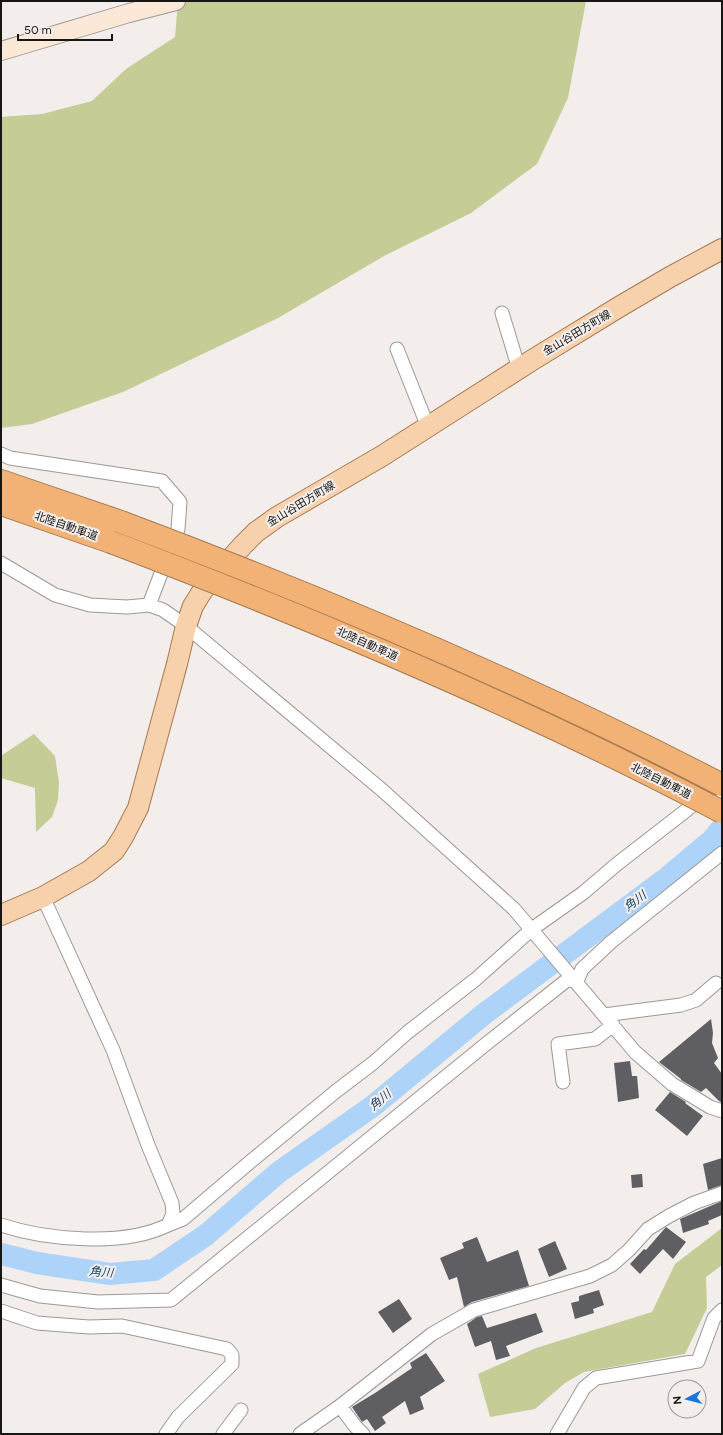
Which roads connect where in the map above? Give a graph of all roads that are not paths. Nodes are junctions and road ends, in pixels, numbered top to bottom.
1 (176, 1) edge
2 (1, 51) edge
3 (722, 249) edge
4 (502, 313) dead end
5 (398, 349) dead end
6 (519, 369) junction
7 (428, 427) junction
8 (1, 454) edge
9 (1, 481) edge
10 (1, 504) edge
11 (1, 509) edge
12 (77, 530) junction
13 (1, 563) edge
14 (149, 605) junction
15 (186, 626) junction
16 (722, 778) edge
17 (722, 785) edge
18 (722, 812) edge
19 (722, 853) edge
20 (43, 897) junction
21 (1, 915) edge
22 (534, 930) junction
23 (576, 980) junction
24 (716, 984) dead end
25 (608, 1020) junction
26 (563, 1082) dead end
27 (722, 1111) edge
28 (722, 1193) edge
29 (1, 1225) edge
30 (168, 1225) junction
31 (1, 1285) edge
32 (722, 1310) edge
33 (1, 1311) edge
34 (340, 1406) junction
35 (241, 1410) dead end
36 (166, 1434) edge
37 (223, 1434) edge
38 (300, 1434) edge
39 (362, 1434) edge
40 (557, 1434) edge

1 - 2 street
3 - 6 main road, 金山谷田方町線
4 - 6 street
5 - 7 street
6 - 7 main road, 金山谷田方町線
7 - 15 main road, 金山谷田方町線
8 - 14 street
9 - 17 highway, 北陸自動車道, bridge
10 - 12 highway, 北陸自動車道
11 - 12 highway
12 - 18 highway, 北陸自動車道, bridge
13 - 14 street
14 - 15 street
15 - 20 main road, 金山谷田方町線
15 - 22 street
16 - 22 street
19 - 23 street
20 - 21 main road, 金山谷田方町線
20 - 30 street
22 - 23 street
22 - 30 street
23 - 25 street
23 - 31 street
24 - 25 street
25 - 26 street
25 - 27 street
28 - 34 street
29 - 30 street
32 - 40 street
33 - 36 street
34 - 38 street
34 - 39 street
35 - 37 street

